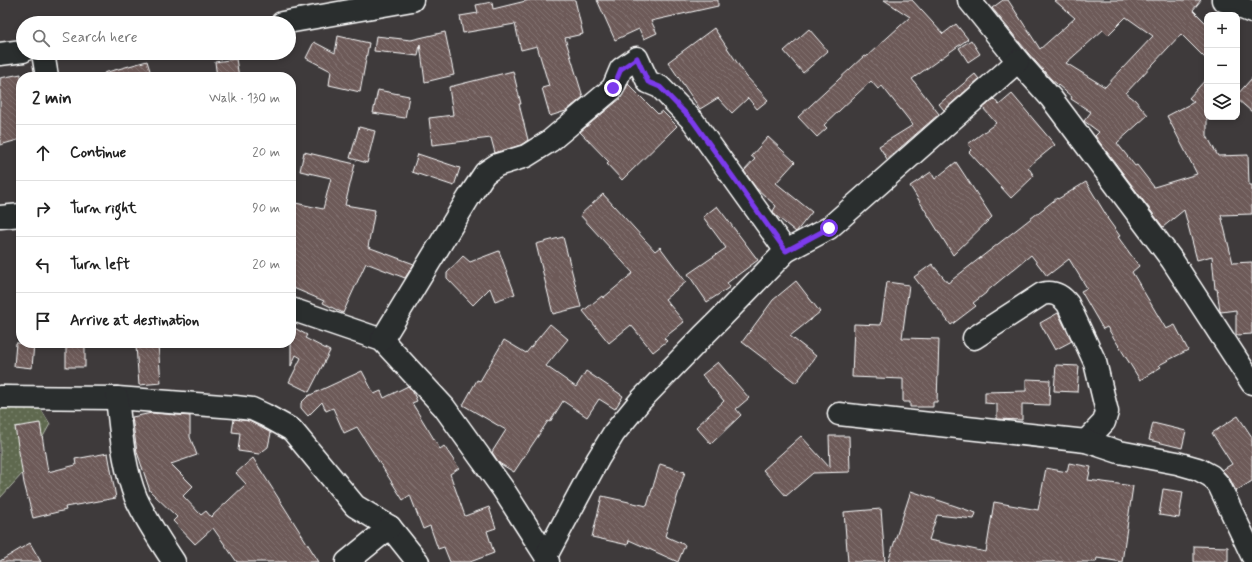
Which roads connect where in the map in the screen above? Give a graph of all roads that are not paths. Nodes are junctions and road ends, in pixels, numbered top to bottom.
1 (412, 0) edge
2 (969, 0) edge
3 (1223, 0) edge
4 (1252, 12) edge
5 (296, 21) edge
6 (16, 53) edge
7 (0, 54) edge
8 (44, 60) edge
9 (1018, 61) junction
10 (46, 72) edge
11 (16, 215) edge
12 (0, 217) edge
13 (786, 251) junction
14 (296, 312) edge
15 (974, 338) dead end
16 (382, 340) junction
17 (1252, 383) edge
18 (0, 398) edge
19 (117, 398) junction
20 (839, 414) dead end
21 (1086, 441) junction
22 (390, 527) junction
23 (1252, 555) edge
24 (547, 559) edge
25 (174, 562) edge
26 (347, 562) edge
27 (418, 562) edge

1 - 5 street
2 - 9 street
3 - 4 street
6 - 7 street
8 - 10 street
9 - 13 street
9 - 17 street
11 - 12 street
13 - 16 street
13 - 24 street
14 - 16 street
15 - 21 street
16 - 24 street
18 - 19 street
19 - 22 street
19 - 25 street
20 - 21 street
21 - 23 street
22 - 26 street
22 - 27 street

